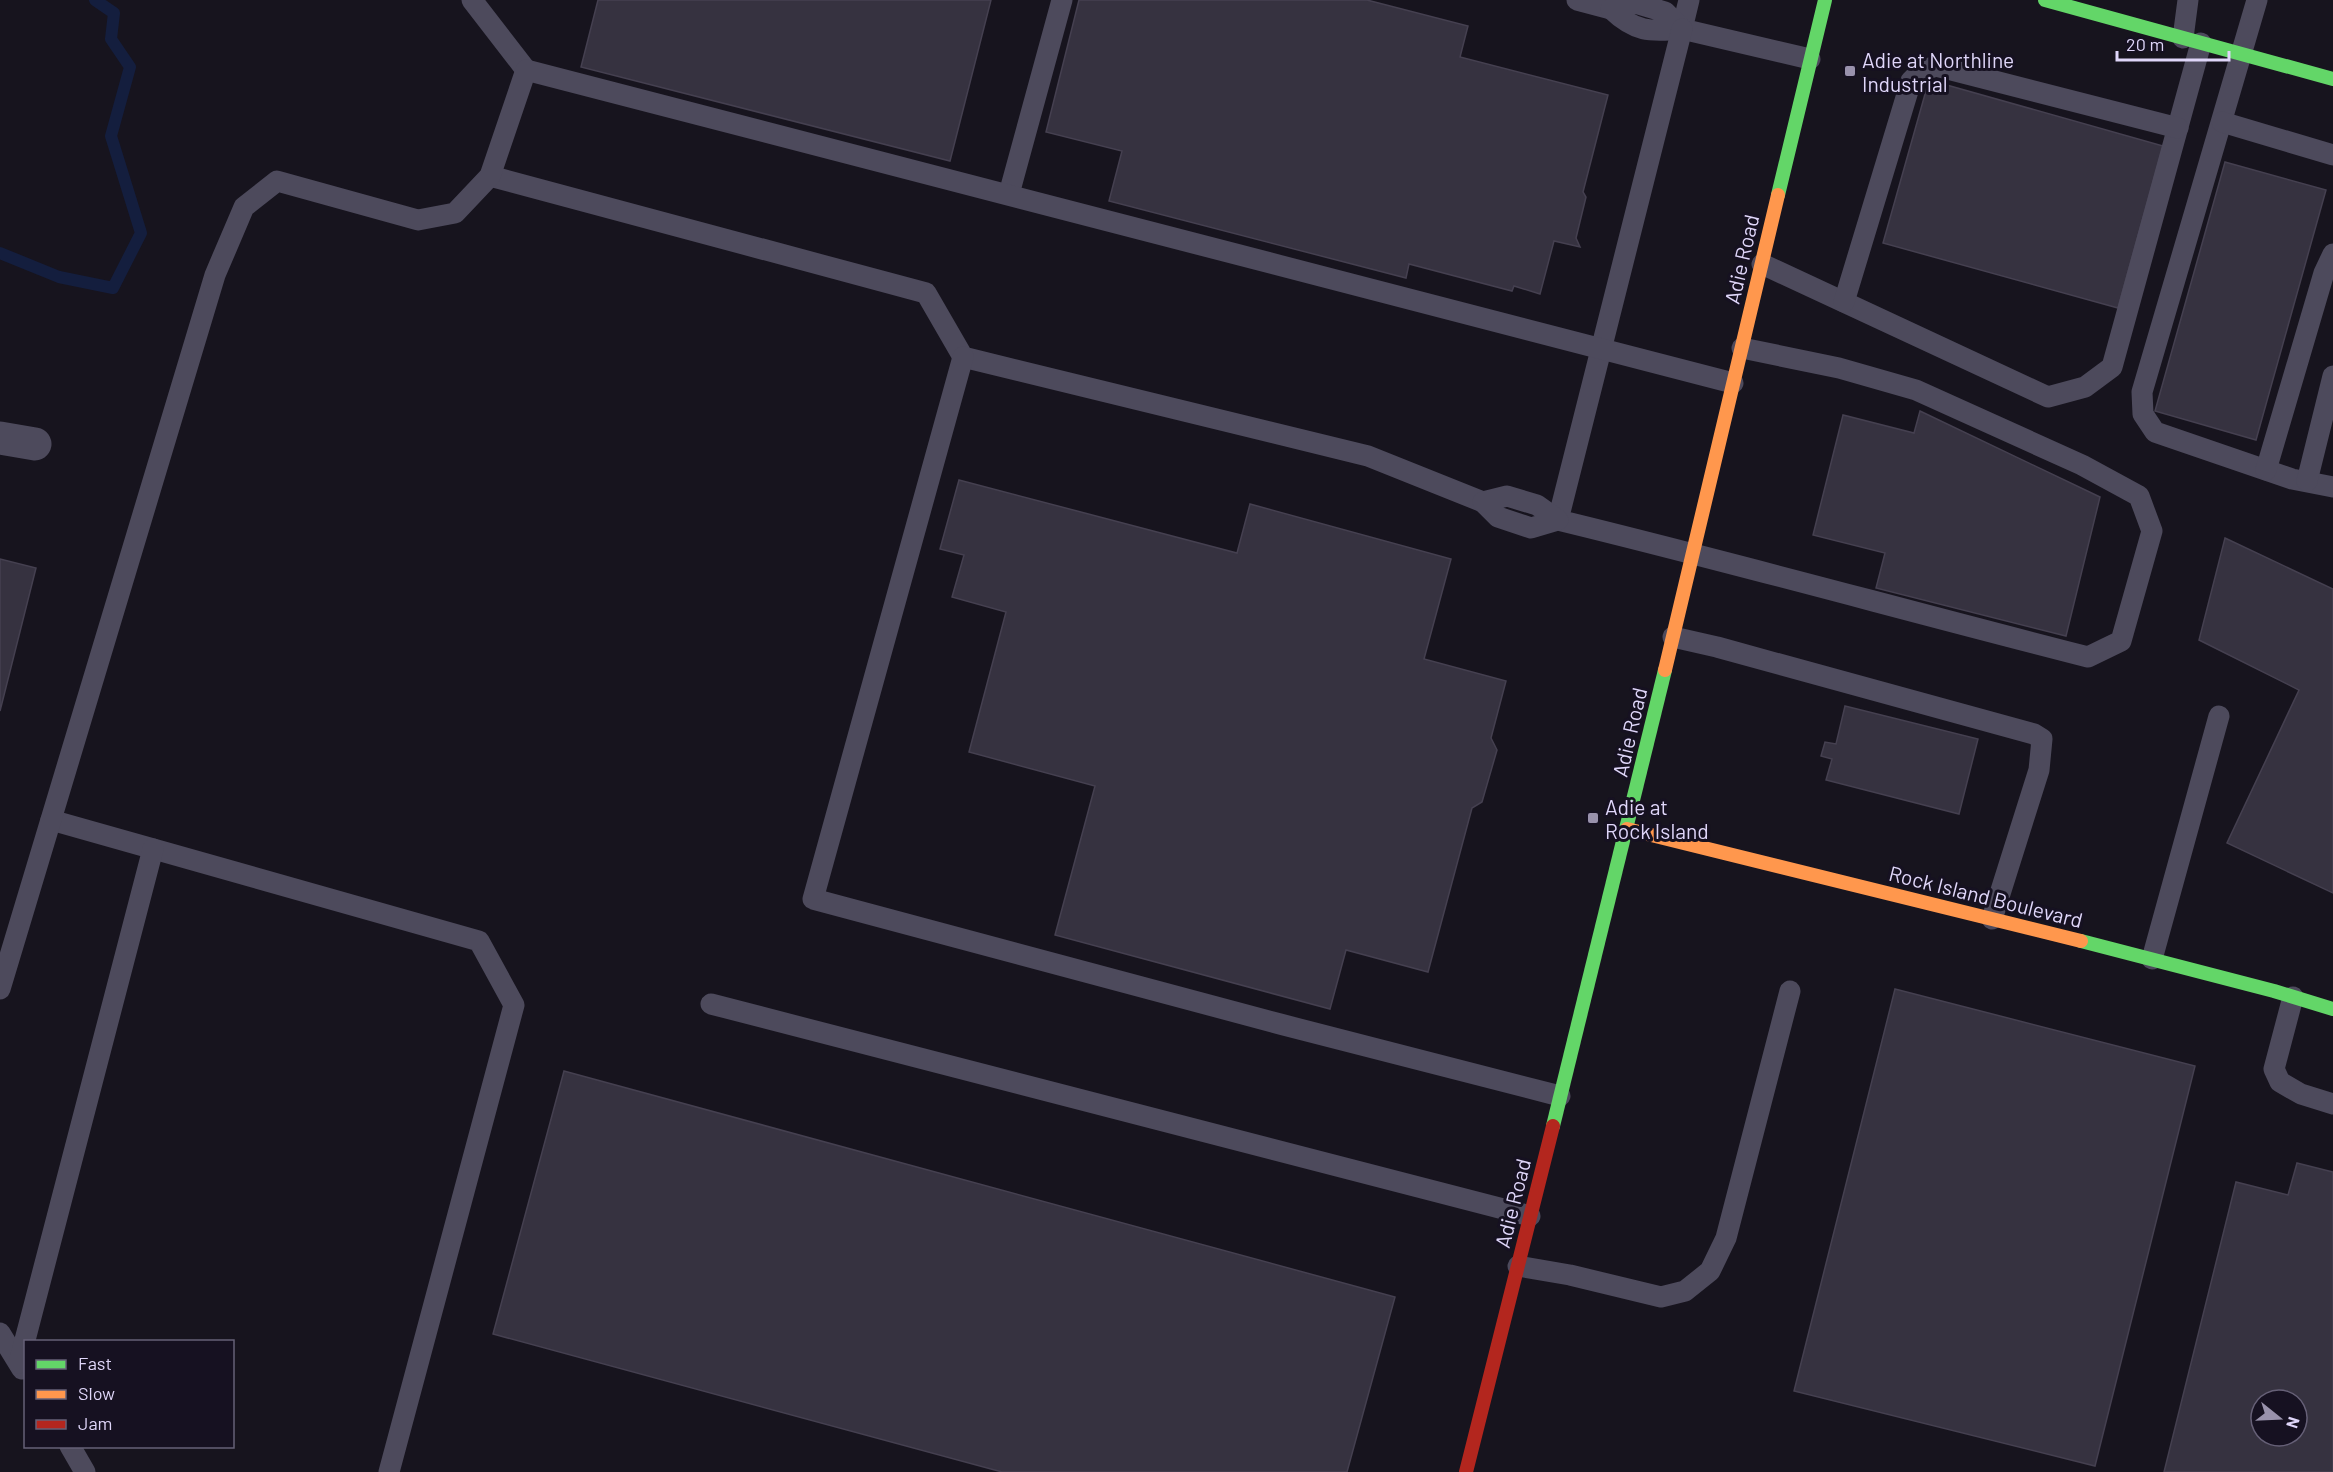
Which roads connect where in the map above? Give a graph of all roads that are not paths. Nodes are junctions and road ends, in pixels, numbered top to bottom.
1 (472, 0) edge
2 (1062, 0) edge
3 (1577, 0) edge
4 (1689, 0) edge
5 (1825, 0) edge
6 (2045, 0) edge
7 (2188, 0) edge
8 (2257, 0) edge
9 (1682, 29) junction
10 (2192, 41) junction
11 (2242, 54) junction
12 (1810, 59) junction
13 (526, 70) junction
14 (2333, 79) edge
15 (2222, 122) junction
16 (2178, 128) junction
17 (2333, 155) edge
18 (490, 176) junction
19 (1009, 195) junction
20 (2333, 254) edge
21 (1762, 264) junction
22 (1844, 302) junction
23 (1742, 348) junction
24 (1602, 349) junction
25 (963, 357) junction
26 (2333, 376) edge
27 (1733, 383) junction
28 (0, 438) edge
29 (35, 444) dead end
30 (2266, 470) junction
31 (2307, 481) junction
32 (2333, 487) edge
33 (1558, 520) junction
34 (1693, 552) junction
35 (1673, 637) junction
36 (2219, 716) dead end
37 (51, 820) junction
38 (1627, 830) junction
39 (153, 849) junction
40 (1992, 919) junction
41 (2152, 959) junction
42 (0, 989) edge
43 (1790, 991) dead end
44 (2293, 997) junction
45 (711, 1004) dead end
46 (2333, 1010) edge
47 (1560, 1096) junction
48 (2333, 1104) edge
49 (1530, 1216) junction
50 (1518, 1266) junction
51 (0, 1333) edge
52 (29, 1340) edge
53 (22, 1369) edge
54 (71, 1448) edge
55 (85, 1472) edge
56 (389, 1472) edge
57 (1466, 1472) edge

1 - 13 lane
2 - 19 lane
3 - 9 lane
4 - 9 lane
5 - 12 street, Adie Road
6 - 10 street
7 - 10 lane
8 - 11 lane
9 - 12 lane
9 - 24 lane
10 - 11 street
10 - 16 lane
11 - 14 street
11 - 15 lane
12 - 21 street, Adie Road
13 - 18 lane
13 - 19 lane
15 - 17 lane
15 - 30 lane
16 - 22 lane
16 - 22 lane
18 - 25 lane
18 - 37 lane
19 - 24 lane
20 - 30 lane
21 - 22 lane
21 - 23 street, Adie Road
23 - 27 street, Adie Road
23 - 34 lane
24 - 27 lane
24 - 33 lane
25 - 33 lane
25 - 47 lane
26 - 31 lane
27 - 34 street, Adie Road
28 - 29 street
30 - 31 lane
31 - 32 lane
33 - 34 lane
34 - 35 street, Adie Road
35 - 38 street, Adie Road
35 - 40 lane
36 - 41 lane
37 - 39 lane
37 - 42 lane
38 - 40 street, Rock Island Boulevard
38 - 47 street, Adie Road
39 - 52 lane
39 - 56 lane
40 - 41 street, Rock Island Boulevard
41 - 44 street, Rock Island Boulevard
43 - 50 lane
44 - 46 street, Rock Island Boulevard
44 - 48 lane
45 - 49 lane
47 - 49 street, Adie Road
49 - 50 street, Adie Road
50 - 57 street, Adie Road
51 - 53 lane
54 - 55 lane

